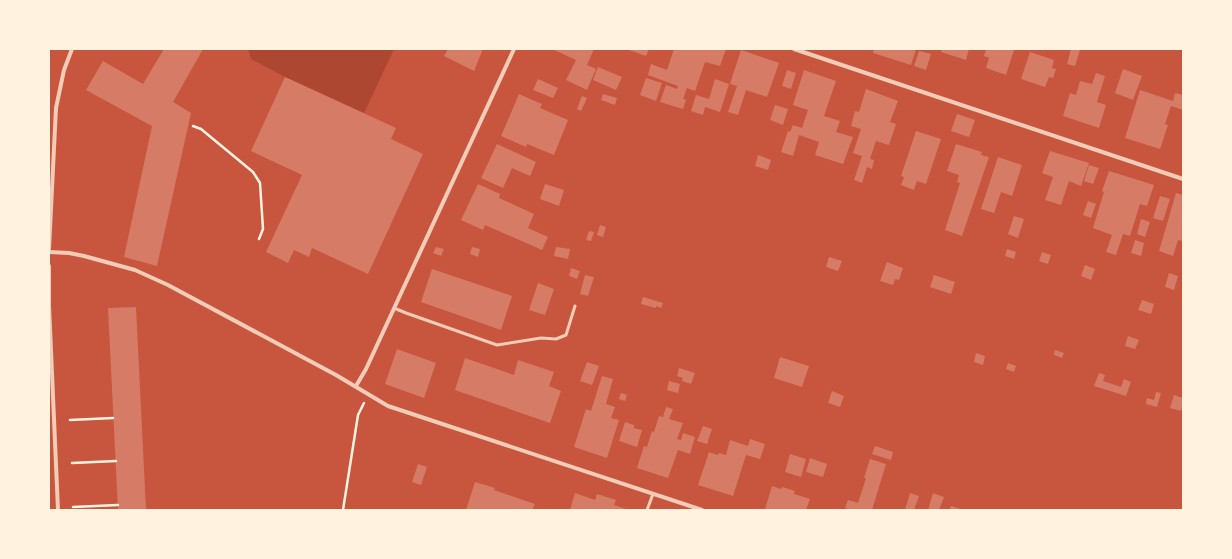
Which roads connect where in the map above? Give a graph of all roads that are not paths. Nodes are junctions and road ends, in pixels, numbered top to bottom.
1 (72, 49) edge
2 (514, 49) edge
3 (794, 49) edge
4 (51, 163) edge
5 (1183, 179) edge
6 (49, 234) edge
7 (49, 250) edge
8 (49, 266) edge
9 (575, 306) dead end
10 (394, 308) junction
11 (356, 386) junction
12 (653, 494) junction
13 (58, 510) edge
14 (647, 510) edge
15 (702, 510) edge

1 - 4 street
2 - 10 street
3 - 5 street
4 - 6 street
6 - 7 street
7 - 11 street
8 - 13 street
9 - 10 lane
10 - 11 street
11 - 12 street
12 - 14 lane
12 - 15 street

